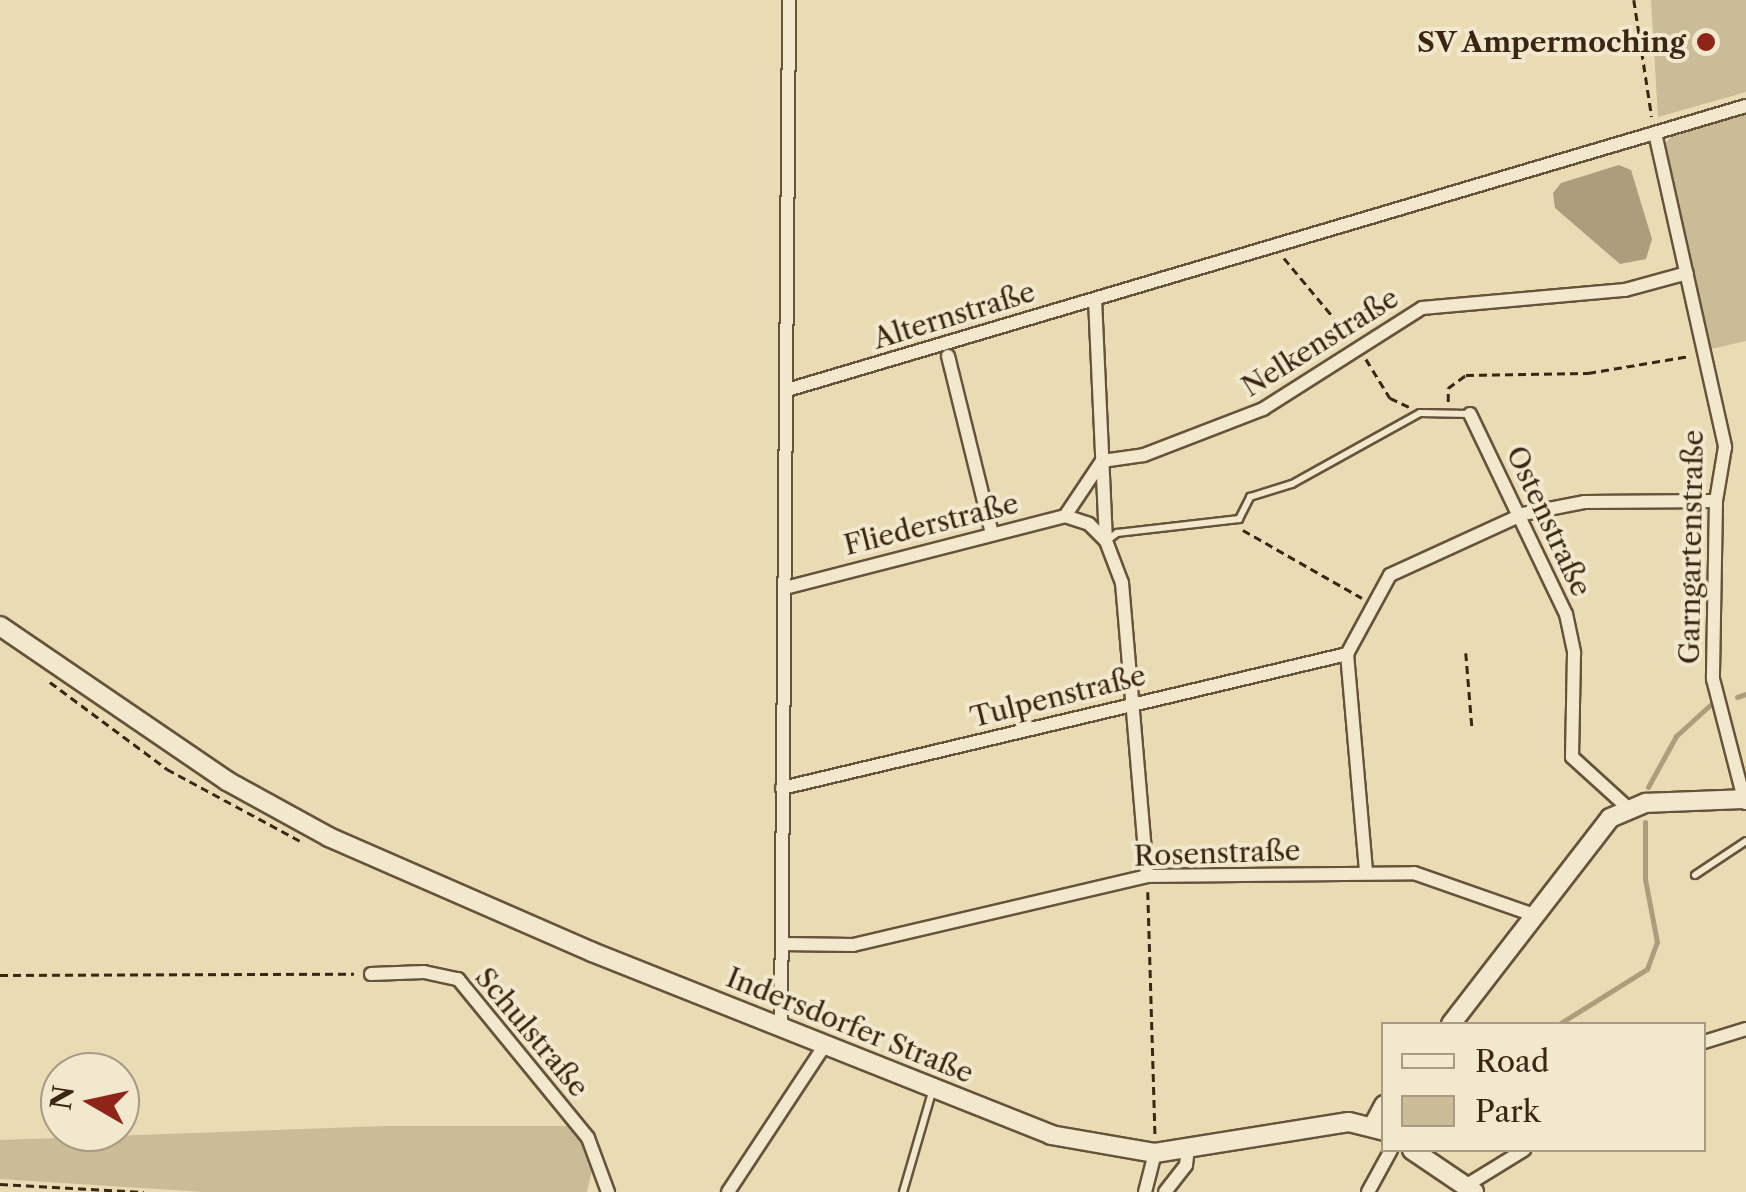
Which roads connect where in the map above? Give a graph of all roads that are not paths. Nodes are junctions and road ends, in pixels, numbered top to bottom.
1 (789, 0) edge
2 (1746, 106) edge
3 (1656, 133) junction
4 (1687, 273) junction
5 (1095, 299) junction
6 (948, 356) dead end
7 (787, 390) junction
8 (1470, 414) joint
9 (1102, 461) junction
10 (1716, 501) junction
11 (1523, 514) junction
12 (1065, 516) junction
13 (992, 534) junction
14 (1106, 541) junction
15 (785, 588) junction
16 (0, 626) edge
17 (1347, 654) junction
18 (1136, 703) junction
19 (782, 788) junction
20 (1745, 802) edge
21 (1628, 808) junction
22 (1746, 841) edge
23 (1366, 871) junction
24 (1695, 875) dead end
25 (1147, 876) junction
26 (1534, 914) junction
27 (782, 944) junction
28 (371, 974) road end
29 (1453, 1022) edge
30 (781, 1028) junction
31 (1746, 1030) edge
32 (1706, 1041) edge
33 (824, 1045) junction
34 (933, 1088) junction
35 (1378, 1128) edge
36 (1188, 1148) junction
37 (1154, 1152) junction
38 (1390, 1152) edge
39 (1415, 1152) edge
40 (1521, 1152) edge
41 (1470, 1188) edge
42 (608, 1192) edge
43 (728, 1192) edge
44 (902, 1192) edge
45 (1145, 1192) edge
46 (1165, 1192) edge
47 (1368, 1192) edge

1 - 7 street
2 - 3 street, Alternstraße
3 - 4 street, Garngartenstraße
3 - 5 street, Alternstraße
4 - 9 street, Nelkenstraße
4 - 10 street, Garngartenstraße
5 - 7 street, Alternstraße
5 - 9 street
6 - 13 street
7 - 15 street
8 - 11 street, Ostenstraße
8 - 14 lane
9 - 12 street
9 - 14 street
10 - 11 street
10 - 20 street, Garngartenstraße
11 - 17 street
11 - 21 street, Ostenstraße
12 - 13 street, Fliederstraße
12 - 14 street
13 - 15 street, Fliederstraße
14 - 18 street
15 - 19 street
16 - 30 street, Indersdorfer Straße
17 - 18 street, Tulpenstraße
17 - 23 street
18 - 19 street, Tulpenstraße
18 - 25 street
19 - 27 street
20 - 21 street
21 - 26 street
22 - 24 lane
23 - 25 street, Rosenstraße
23 - 26 street, Rosenstraße
25 - 27 street, Rosenstraße
26 - 29 street
27 - 30 street
28 - 42 street, Schulstraße
30 - 33 street, Indersdorfer Straße
31 - 32 street
33 - 34 street, Indersdorfer Straße
33 - 43 street
34 - 37 street, Indersdorfer Straße
34 - 44 lane
35 - 36 street, Indersdorfer Straße
36 - 37 street, Indersdorfer Straße
36 - 46 street
37 - 45 street
38 - 47 street
39 - 41 street
40 - 41 street

